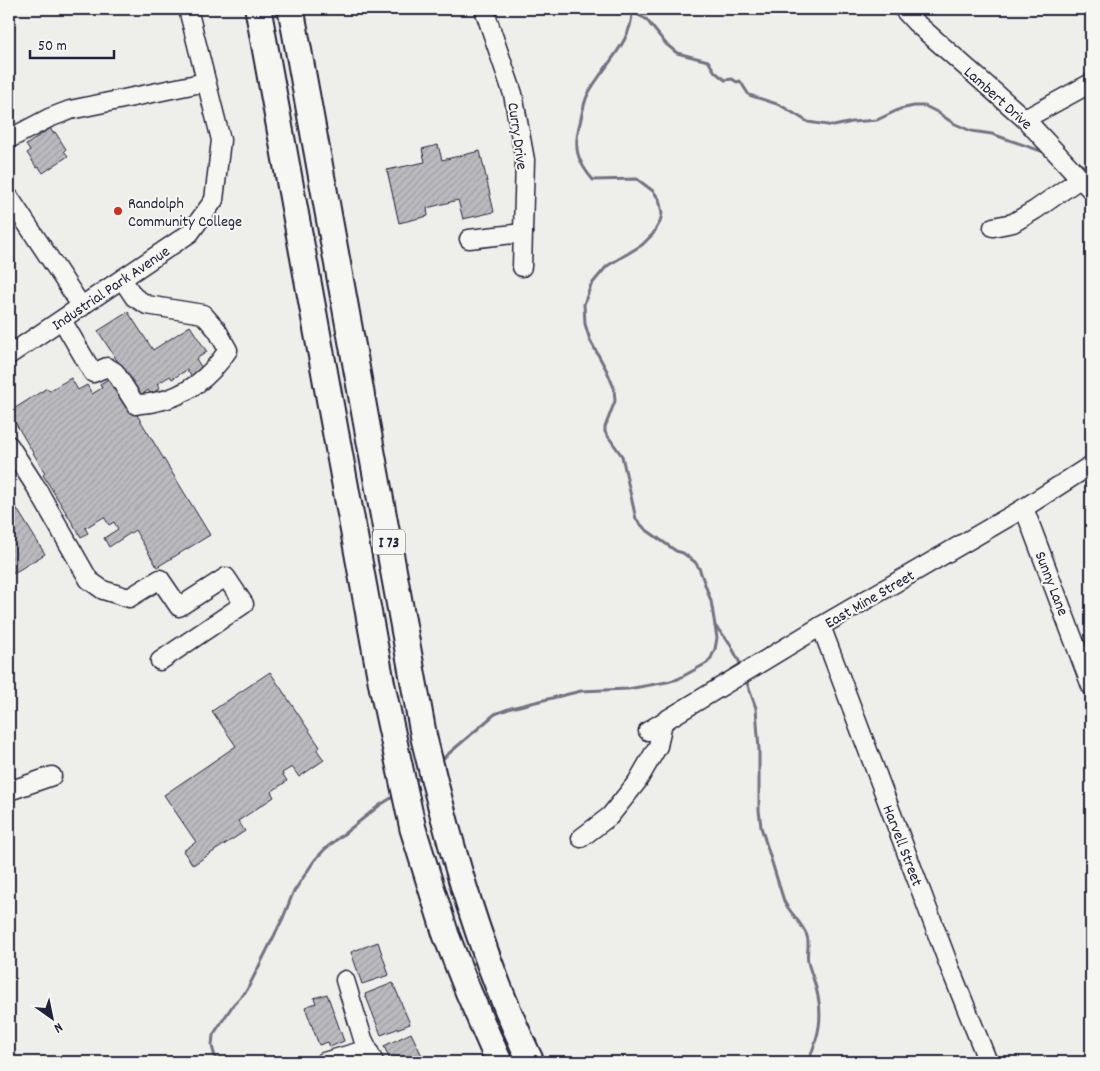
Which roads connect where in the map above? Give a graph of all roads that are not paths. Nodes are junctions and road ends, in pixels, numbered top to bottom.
1 (188, 9) edge
2 (248, 9) edge
3 (258, 9) edge
4 (291, 9) edge
5 (484, 9) edge
6 (903, 9) edge
7 (265, 49) junction
8 (206, 82) junction
9 (1091, 83) edge
10 (1025, 119) junction
11 (9, 139) edge
12 (1086, 184) edge
13 (9, 197) edge
14 (993, 226) dead end
15 (523, 233) junction
16 (469, 239) dead end
17 (522, 267) dead end
18 (122, 279) junction
19 (82, 306) junction
20 (62, 320) junction
21 (9, 355) edge
22 (9, 445) edge
23 (1091, 465) edge
24 (1024, 508) junction
25 (821, 626) junction
26 (160, 661) dead end
27 (1088, 666) edge
28 (1091, 686) edge
29 (663, 722) junction
30 (648, 732) dead end
31 (52, 776) dead end
32 (9, 791) edge
33 (581, 838) dead end
34 (345, 980) dead end
35 (371, 1056) edge
36 (324, 1062) edge
37 (499, 1062) edge
38 (531, 1062) edge
39 (988, 1062) edge

1 - 8 street, Industrial Park Avenue
2 - 7 highway
3 - 7 highway, I 73
4 - 38 highway, I 73
5 - 15 street, Curry Drive
6 - 10 street, Lambert Drive
7 - 37 highway, I 73
8 - 11 street
8 - 18 street, Industrial Park Avenue
9 - 10 street
10 - 12 street, Lambert Drive
12 - 14 street
13 - 19 street
15 - 16 street
15 - 17 street, Curry Drive
18 - 19 street, Industrial Park Avenue
18 - 20 street
19 - 20 street, Industrial Park Avenue
20 - 21 street, Industrial Park Avenue
22 - 26 street
23 - 24 street, East Mine Street
24 - 25 street, East Mine Street
24 - 27 street, Sunny Lane
25 - 29 street, East Mine Street
25 - 39 street, Harvell Street
27 - 28 street, Sunny Lane
29 - 30 street, East Mine Street
29 - 33 street
31 - 32 street
34 - 35 street
35 - 36 street

